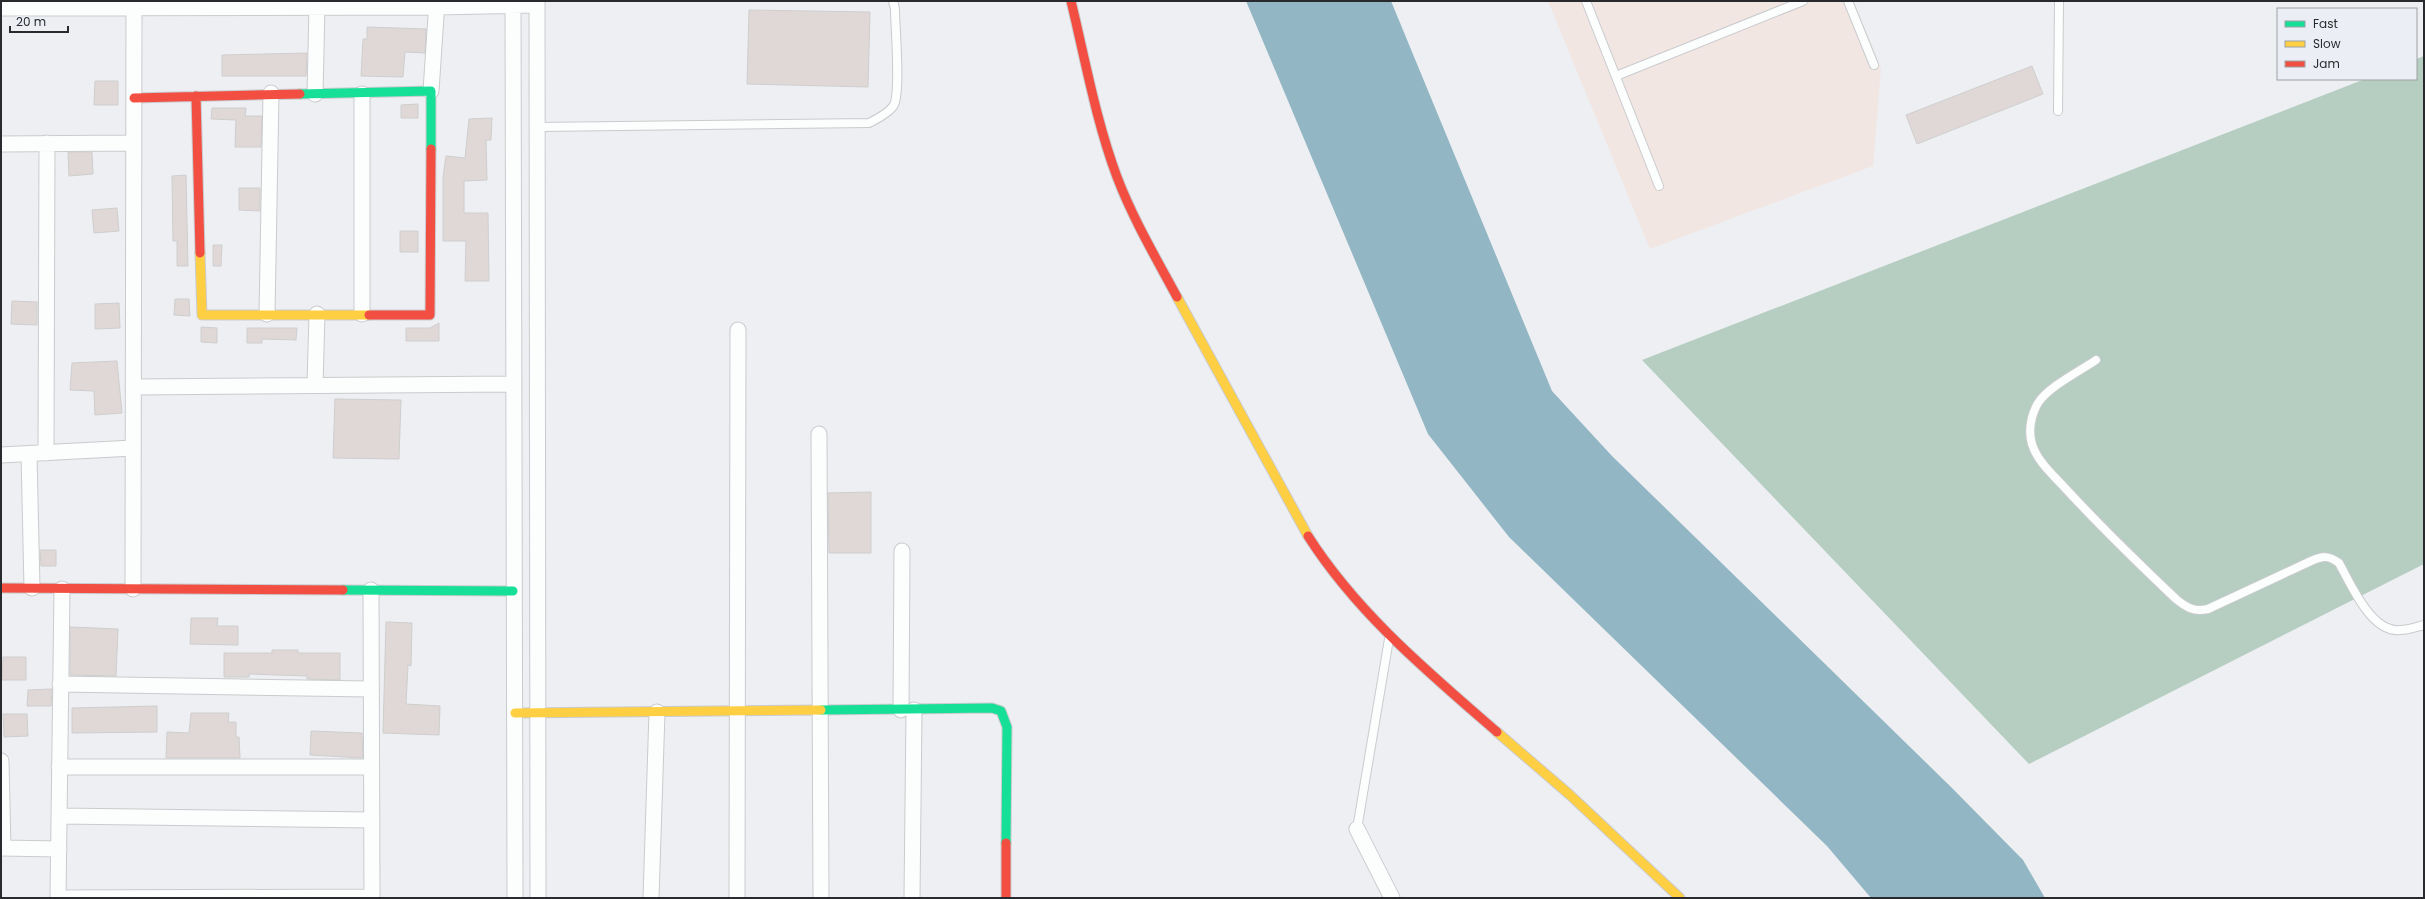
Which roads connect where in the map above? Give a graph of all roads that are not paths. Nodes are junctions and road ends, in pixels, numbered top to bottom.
1 (893, 1) edge
2 (1071, 1) edge
3 (1586, 1) edge
4 (1803, 1) edge
5 (1848, 1) edge
6 (2059, 1) edge
7 (513, 3) edge
8 (537, 3) edge
9 (437, 4) edge
10 (317, 6) junction
11 (134, 7) junction
12 (1, 8) edge
13 (1874, 65) dead end
14 (1616, 76) junction
15 (430, 91) junction
16 (271, 93) junction
17 (315, 94) junction
18 (362, 94) junction
19 (196, 96) junction
20 (134, 98) junction
21 (2058, 111) dead end
22 (537, 127) junction
23 (47, 143) junction
24 (133, 143) junction
25 (1, 144) edge
26 (1659, 186) dead end
27 (267, 314) junction
28 (317, 314) junction
29 (362, 314) junction
30 (738, 330) dead end
31 (2096, 360) dead end
32 (514, 384) junction
33 (314, 385) junction
34 (133, 387) junction
35 (819, 434) dead end
36 (133, 448) junction
37 (46, 453) junction
38 (29, 454) junction
39 (1, 455) edge
40 (902, 551) dead end
41 (1, 588) edge
42 (32, 588) junction
43 (62, 589) junction
44 (132, 589) junction
45 (371, 590) junction
46 (513, 591) junction
47 (2424, 625) edge
48 (1389, 634) junction
49 (60, 684) junction
50 (370, 689) junction
51 (907, 710) junction
52 (738, 711) junction
53 (820, 711) junction
54 (657, 712) junction
55 (515, 713) junction
56 (537, 713) junction
57 (1, 760) edge
58 (59, 767) junction
59 (371, 767) junction
60 (59, 816) junction
61 (372, 820) junction
62 (1357, 829) joint
63 (2, 848) edge
64 (58, 849) junction
65 (372, 897) edge
66 (58, 898) edge
67 (515, 898) edge
68 (538, 898) edge
69 (651, 898) edge
70 (737, 898) edge
71 (821, 898) edge
72 (912, 898) edge
73 (1006, 898) edge
74 (1392, 898) edge
75 (1680, 898) edge

1 - 22 lane
2 - 48 street
3 - 14 lane
4 - 14 lane
5 - 13 lane
6 - 21 lane
7 - 8 street
7 - 9 street
7 - 32 street
8 - 22 street
9 - 10 street
9 - 15 street
10 - 11 street
10 - 17 street
11 - 12 street
11 - 20 street
14 - 26 lane
15 - 18 street
15 - 29 street
16 - 17 street
16 - 19 street
16 - 27 street
17 - 18 street
18 - 29 street
19 - 20 street
19 - 27 street
20 - 24 street
22 - 56 street
23 - 24 street
23 - 25 street
23 - 37 street
24 - 34 street
27 - 28 street
28 - 29 street
28 - 33 street
30 - 52 street
31 - 47 lane
32 - 33 street
32 - 46 street
33 - 34 street
34 - 36 street
35 - 53 street
36 - 37 street
36 - 44 street
37 - 38 street
38 - 39 street
38 - 42 street
40 - 51 street
41 - 42 street
42 - 43 street
43 - 44 street
43 - 49 street
44 - 45 street
45 - 46 street
45 - 50 street
46 - 55 street
48 - 62 lane
48 - 75 street
49 - 50 street
49 - 58 street
50 - 59 street
51 - 53 street
51 - 72 street
51 - 73 street
52 - 53 street
52 - 54 street
52 - 70 street
53 - 71 street
54 - 56 street
54 - 69 street
55 - 56 street
55 - 67 street
56 - 68 street
57 - 63 street
58 - 59 street
58 - 60 street
59 - 61 street
60 - 61 street
60 - 64 street
61 - 65 street
62 - 74 street
63 - 64 street
64 - 66 street
65 - 66 street

